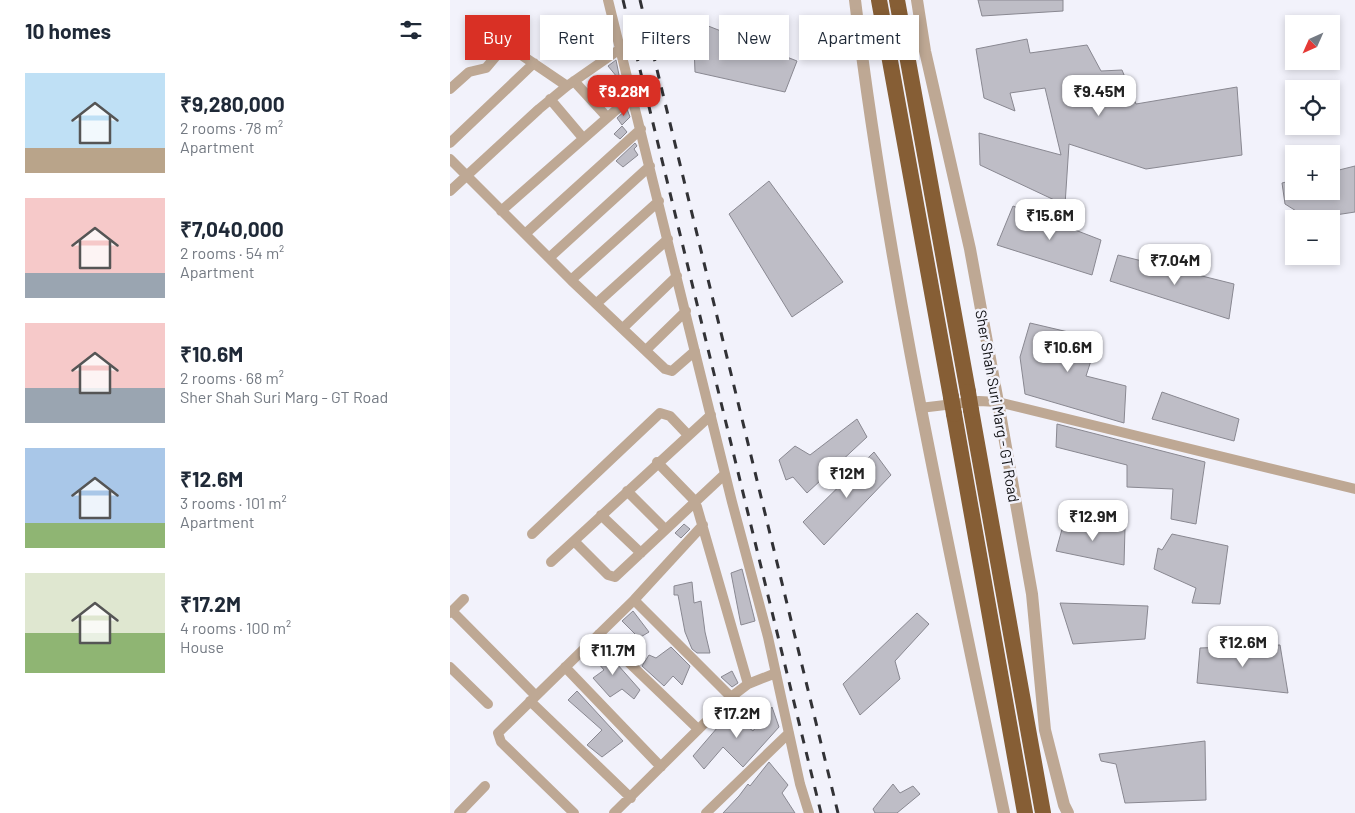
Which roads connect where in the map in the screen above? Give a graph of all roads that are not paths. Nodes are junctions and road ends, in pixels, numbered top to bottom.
1 (608, 0) edge
2 (856, 0) edge
3 (880, 0) edge
4 (897, 0) edge
5 (917, 0) edge
6 (620, 49) junction
7 (534, 63) junction
8 (571, 83) junction
9 (450, 89) edge
10 (632, 96) junction
11 (550, 100) junction
12 (607, 117) junction
13 (641, 130) junction
14 (584, 138) junction
15 (450, 143) edge
16 (450, 159) edge
17 (650, 166) junction
18 (466, 176) junction
19 (450, 191) edge
20 (659, 201) junction
21 (502, 211) junction
22 (525, 234) junction
23 (668, 238) junction
24 (549, 258) junction
25 (677, 276) junction
26 (571, 280) junction
27 (597, 303) junction
28 (686, 311) junction
29 (624, 327) junction
30 (646, 350) junction
31 (695, 350) junction
32 (998, 402) junction
33 (920, 408) junction
34 (711, 415) junction
35 (688, 435) junction
36 (657, 462) junction
37 (725, 474) junction
38 (1355, 489) edge
39 (627, 491) junction
40 (695, 502) junction
41 (601, 515) junction
42 (703, 526) junction
43 (665, 529) junction
44 (532, 534) dead end
45 (574, 541) junction
46 (641, 552) junction
47 (551, 562) dead end
48 (464, 599) dead end
49 (634, 600) junction
50 (451, 612) edge
51 (599, 634) junction
52 (450, 667) edge
53 (564, 667) junction
54 (776, 673) junction
55 (748, 684) junction
56 (731, 697) junction
57 (533, 698) junction
58 (488, 704) dead end
59 (698, 728) junction
60 (788, 733) junction
61 (661, 767) junction
62 (485, 786) dead end
63 (631, 798) junction
64 (459, 813) edge
65 (574, 813) edge
66 (614, 813) edge
67 (706, 813) edge
68 (809, 813) edge
69 (1004, 813) edge
70 (1025, 813) edge
71 (1043, 813) edge
72 (1068, 813) edge

1 - 6 street
2 - 33 street
3 - 70 highway, bridge
4 - 71 highway, Sher Shah Suri Marg - GT Road, bridge
5 - 32 street, Sher Shah Suri Marg - GT Road
6 - 8 street
6 - 10 street
7 - 8 street
7 - 9 street
7 - 15 street
8 - 11 street
8 - 12 street
10 - 12 street
10 - 13 street
11 - 14 street
11 - 18 street
12 - 14 street
13 - 17 street
13 - 22 street
14 - 21 street
16 - 18 street
17 - 20 street
17 - 24 street
18 - 19 street
18 - 21 street
20 - 23 street
20 - 26 street
21 - 22 street
22 - 24 street
23 - 25 street
23 - 27 street
24 - 26 street
25 - 28 street
25 - 29 street
26 - 27 street
27 - 29 street
28 - 30 street
28 - 31 street
29 - 30 street
30 - 31 street
31 - 34 street
32 - 33 street
32 - 38 street
32 - 72 street, Sher Shah Suri Marg - GT Road
33 - 69 street
34 - 35 street
34 - 37 street
35 - 36 street
35 - 44 street
36 - 39 street
36 - 40 street
37 - 40 street
37 - 54 street
39 - 41 street
39 - 43 street
40 - 42 street
40 - 43 street
41 - 45 street
41 - 46 street
42 - 49 street
42 - 55 street
43 - 46 street
45 - 46 street
45 - 47 street
48 - 50 street
49 - 51 street
49 - 56 street
50 - 57 street
51 - 53 street
51 - 59 street
52 - 58 street
53 - 57 street
53 - 61 street
54 - 55 street
54 - 60 street
55 - 56 street
56 - 59 street
57 - 63 street
57 - 65 street
59 - 61 street
60 - 67 street
60 - 68 street
61 - 63 street
62 - 64 street
63 - 66 street

